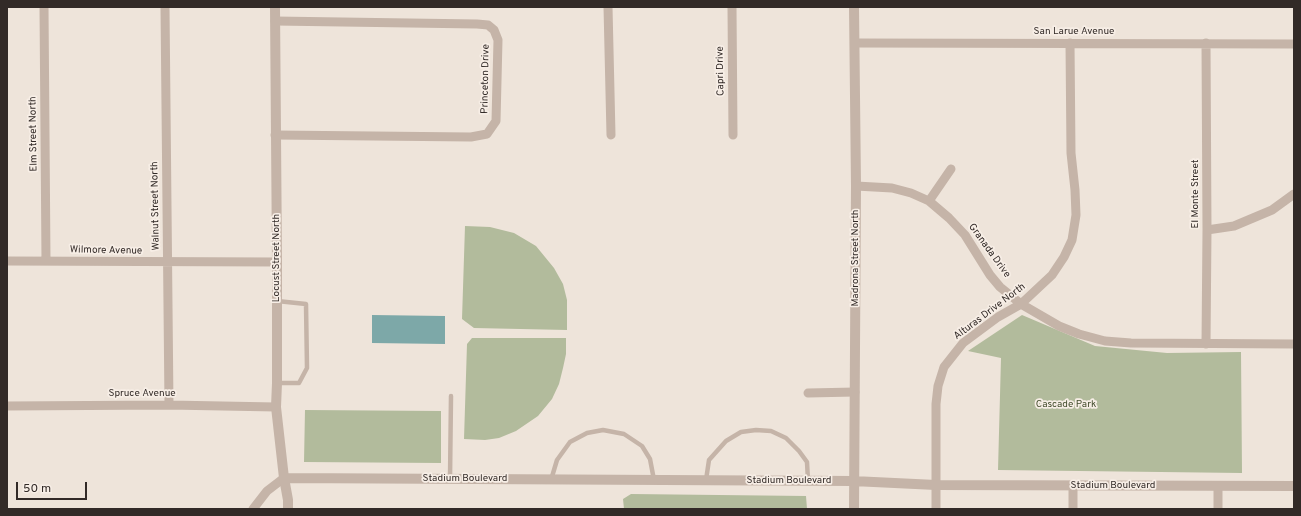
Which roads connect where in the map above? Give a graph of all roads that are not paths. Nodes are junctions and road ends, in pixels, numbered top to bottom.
1 (44, 7) edge
2 (165, 7) edge
3 (275, 7) edge
4 (608, 7) edge
5 (732, 7) edge
6 (854, 7) edge
7 (275, 21) junction
8 (855, 43) junction
9 (1070, 43) junction
10 (1206, 43) junction
11 (1294, 44) edge
12 (275, 135) junction
13 (611, 135) dead end
14 (733, 135) dead end
15 (951, 169) dead end
16 (856, 186) junction
17 (1294, 194) edge
18 (929, 201) junction
19 (1207, 230) junction
20 (7, 261) edge
21 (46, 261) junction
22 (168, 262) junction
23 (277, 262) junction
24 (277, 301) junction
25 (1021, 304) junction
26 (1206, 344) junction
27 (1294, 344) edge
28 (277, 383) junction
29 (855, 392) junction
30 (808, 393) dead end
31 (451, 396) dead end
32 (169, 405) junction
33 (7, 406) edge
34 (276, 407) junction
35 (284, 478) junction
36 (450, 479) junction
37 (551, 480) junction
38 (654, 480) junction
39 (706, 480) junction
40 (808, 481) junction
41 (853, 481) junction
42 (936, 485) junction
43 (1073, 486) junction
44 (1218, 486) junction
45 (1294, 486) edge
46 (252, 509) edge
47 (288, 509) edge
48 (854, 509) edge
49 (936, 509) edge
50 (1073, 509) edge
51 (1218, 509) edge

1 - 21 street, Elm Street North
2 - 22 street, Walnut Street North
3 - 7 street, Locust Street North
4 - 13 street
5 - 14 street, Capri Drive
6 - 8 street, Madrona Street North
7 - 12 street, Locust Street North
7 - 12 street, Princeton Drive
8 - 9 street, San Larue Avenue
8 - 16 street, Madrona Street North
9 - 10 street, San Larue Avenue
9 - 25 street, Alturas Drive North
10 - 11 street, San Larue Avenue
10 - 19 street, El Monte Street
12 - 23 street, Locust Street North
15 - 18 street
16 - 18 street, Granada Drive
16 - 29 street, Madrona Street North
17 - 19 street
18 - 25 street, Granada Drive
19 - 26 street, El Monte Street
20 - 21 street, Wilmore Avenue
21 - 22 street, Wilmore Avenue
22 - 23 street, Wilmore Avenue
22 - 32 street, Walnut Street North
23 - 24 street, Locust Street North
24 - 28 street, Locust Street North
24 - 28 lane
25 - 26 street, Granada Drive
25 - 42 street, Alturas Drive North
26 - 27 street, Granada Drive
28 - 34 street, Locust Street North
29 - 30 street
29 - 41 street, Madrona Street North
31 - 36 lane
32 - 33 street, Spruce Avenue
32 - 34 street, Spruce Avenue
34 - 35 street, Locust Street North
35 - 36 street, Stadium Boulevard
35 - 46 street
35 - 47 street, Locust Street North
36 - 37 street, Stadium Boulevard
37 - 38 street, Stadium Boulevard
37 - 38 lane
38 - 39 street, Stadium Boulevard
39 - 40 street, Stadium Boulevard
39 - 40 lane
40 - 41 street, Stadium Boulevard
41 - 42 street, Stadium Boulevard
41 - 48 street, Madrona Street North
42 - 43 street, Stadium Boulevard
42 - 49 street, Alturas Drive North
43 - 44 street, Stadium Boulevard
43 - 50 street
44 - 45 street, Stadium Boulevard
44 - 51 street

